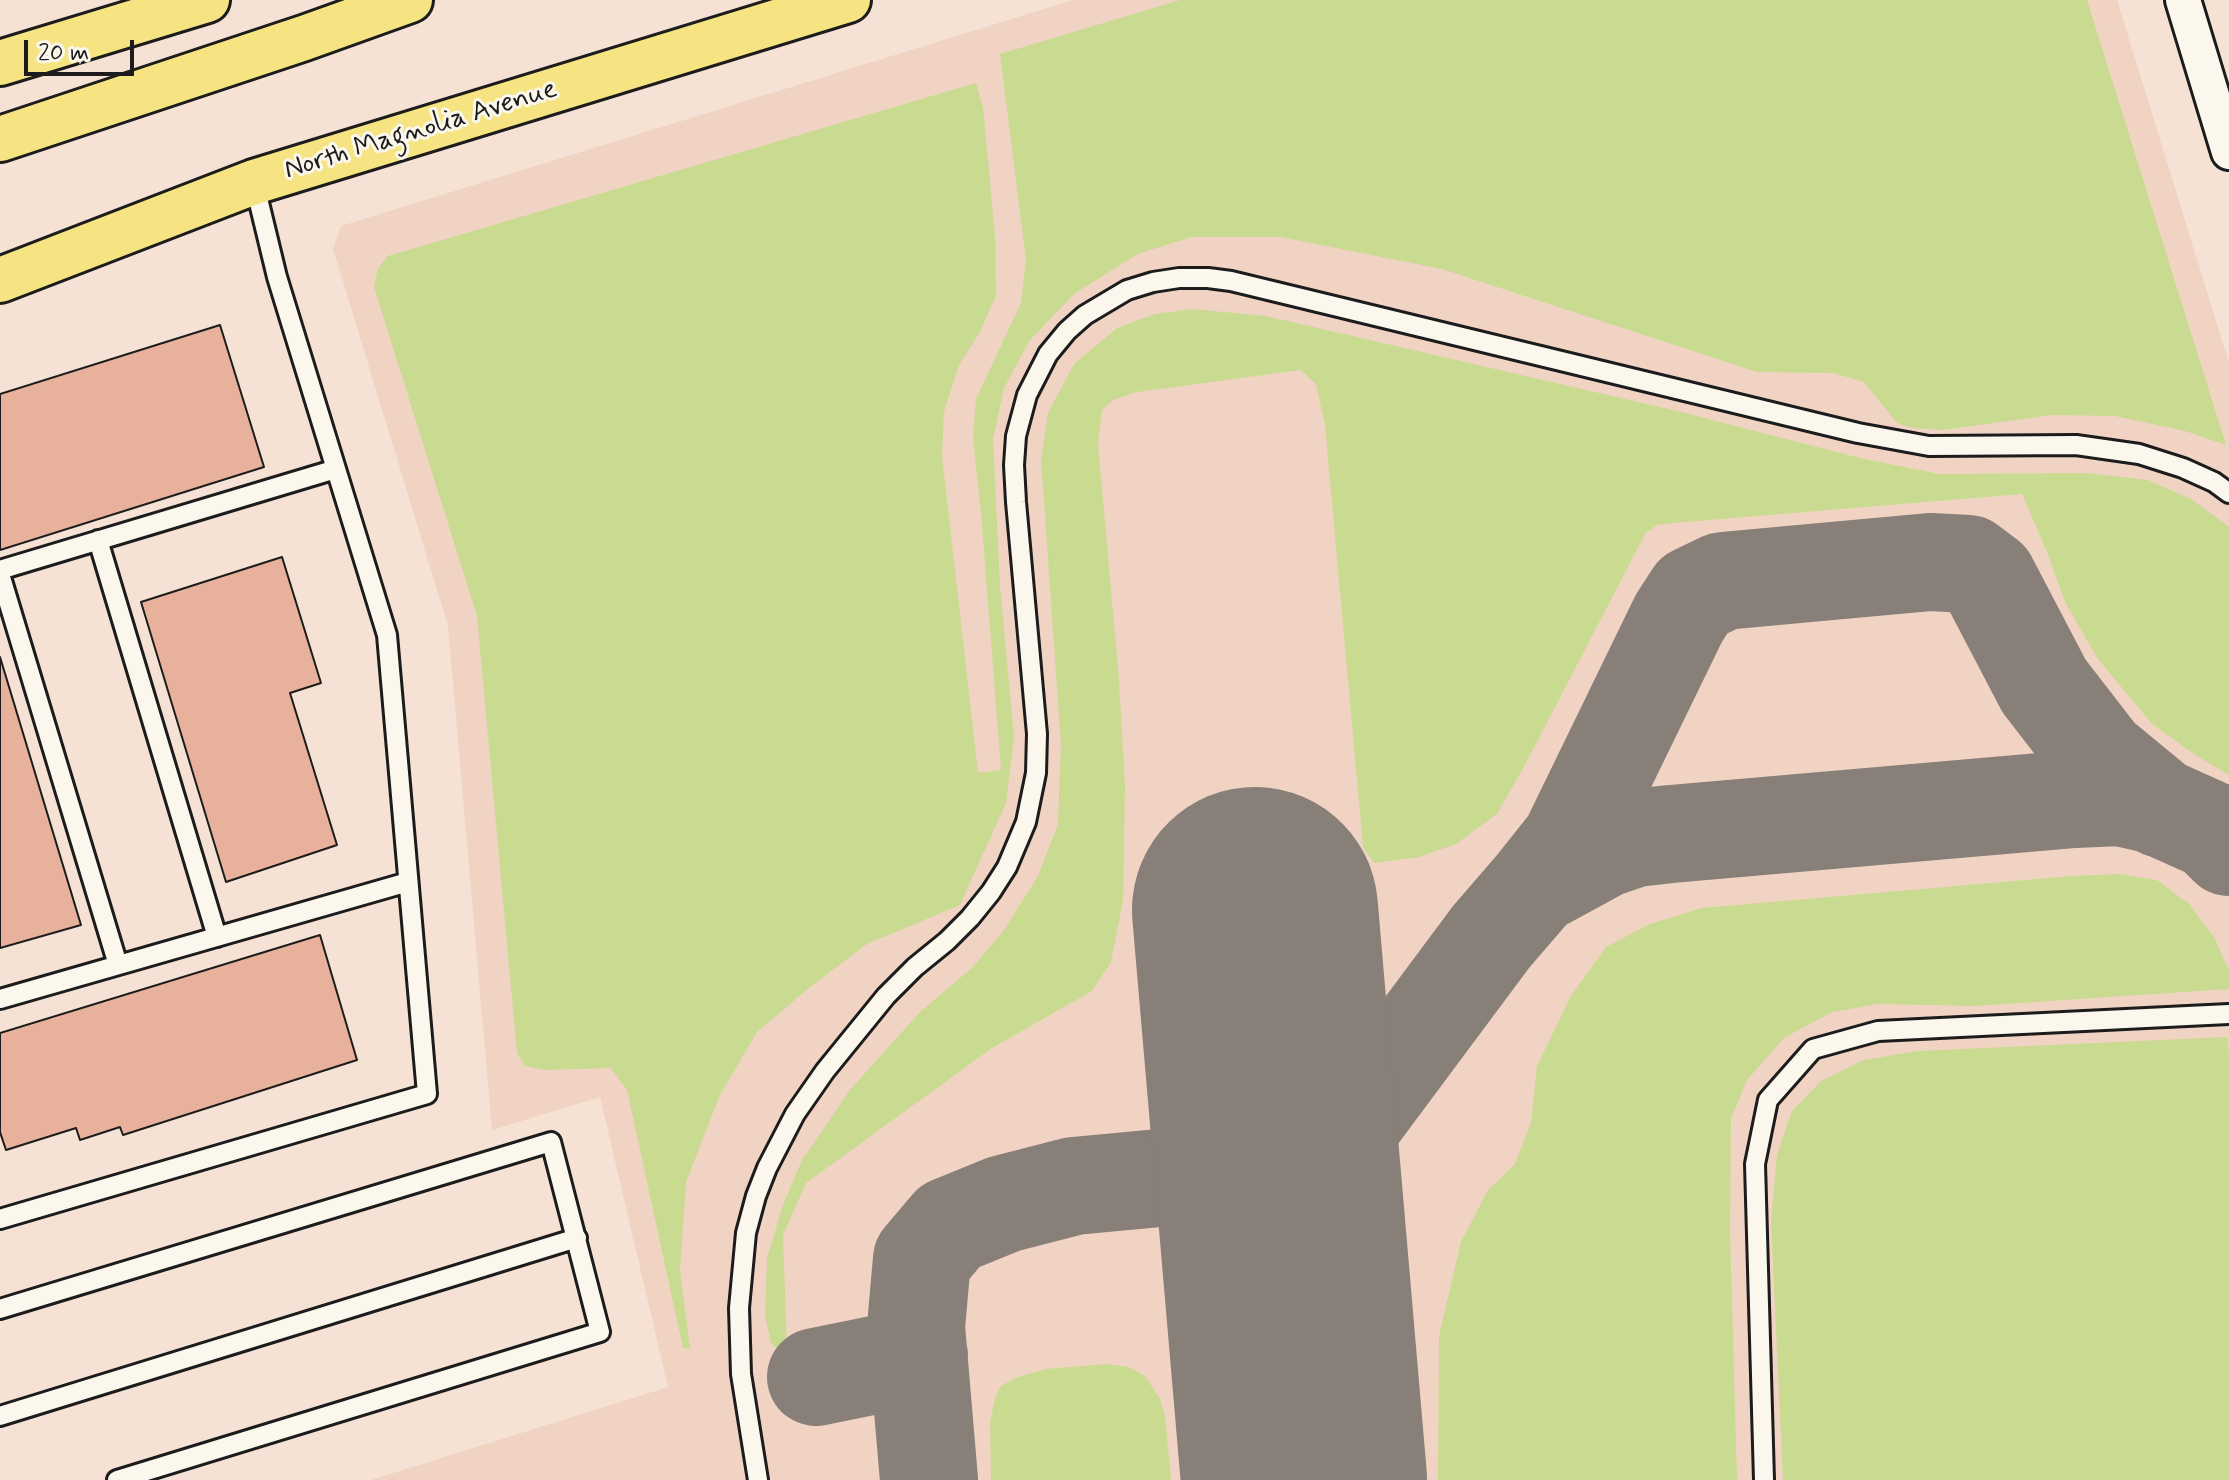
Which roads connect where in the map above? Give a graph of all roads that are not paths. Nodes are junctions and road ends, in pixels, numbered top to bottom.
1 (207, 0) edge
2 (410, 0) edge
3 (848, 0) edge
4 (2183, 0) edge
5 (0, 63) edge
6 (0, 139) edge
7 (2229, 152) edge
8 (254, 182) junction
9 (0, 280) edge
10 (336, 469) junction
11 (2229, 493) edge
12 (98, 540) junction
13 (0, 572) edge
14 (408, 882) junction
15 (217, 937) junction
16 (118, 965) junction
17 (0, 999) edge
18 (2229, 1014) edge
19 (0, 1219) edge
20 (577, 1238) junction
21 (0, 1309) edge
22 (0, 1416) edge
23 (117, 1480) edge
24 (758, 1480) edge
25 (1764, 1480) edge

1 - 5 main road
2 - 6 main road
3 - 8 main road, North Magnolia Avenue
4 - 7 street
8 - 9 main road, North Magnolia Avenue
8 - 10 lane
10 - 12 lane
10 - 14 lane
11 - 24 lane
12 - 13 lane
12 - 15 lane
13 - 16 lane
14 - 15 lane
14 - 19 lane
15 - 16 lane
16 - 17 lane
18 - 25 lane
20 - 21 lane
20 - 22 lane
20 - 23 lane

